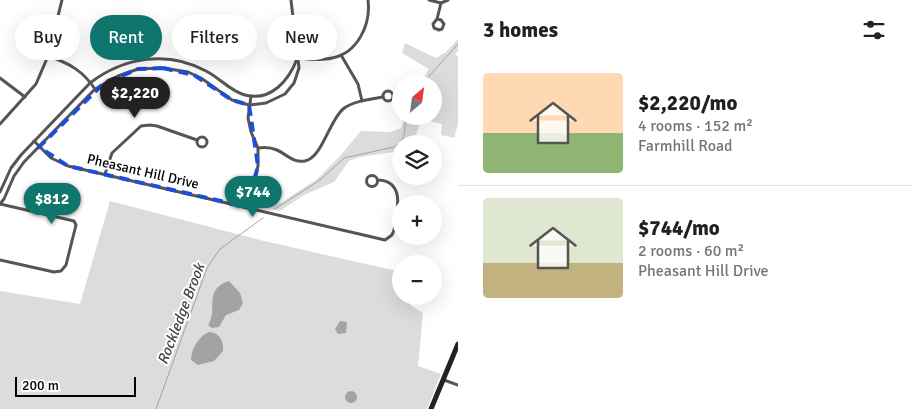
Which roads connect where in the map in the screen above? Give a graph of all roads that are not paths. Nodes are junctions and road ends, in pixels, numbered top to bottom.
1 (62, 0) edge
2 (291, 0) edge
3 (368, 0) edge
4 (429, 0) edge
5 (448, 0) edge
6 (442, 2) junction
7 (58, 15) edge
8 (293, 15) edge
9 (437, 19) dead end
10 (341, 55) junction
11 (337, 56) edge
12 (46, 60) edge
13 (59, 60) edge
14 (296, 60) edge
15 (297, 60) edge
16 (0, 78) edge
17 (90, 83) junction
18 (95, 89) junction
19 (250, 96) junction
20 (25, 97) junction
21 (383, 97) dead end
22 (362, 101) junction
23 (249, 105) junction
24 (0, 124) edge
25 (197, 140) dead end
26 (34, 141) junction
27 (39, 147) junction
28 (258, 148) junction
29 (105, 174) junction
30 (378, 180) dead end
31 (0, 192) edge
32 (0, 204) edge
33 (247, 207) junction
34 (0, 260) edge
35 (458, 344) edge
36 (444, 380) junction
37 (458, 384) edge
38 (431, 409) edge

1 - 7 street
2 - 8 street
3 - 10 street
4 - 6 street
5 - 6 street
6 - 9 street
10 - 11 street
10 - 22 street
12 - 20 street
13 - 17 street
14 - 19 street
15 - 23 street
16 - 20 street
17 - 18 street
17 - 19 street
17 - 26 street
18 - 23 street
18 - 27 street
19 - 23 street
20 - 24 street
21 - 22 street
22 - 28 street
23 - 28 street
25 - 29 street
26 - 27 street, Pheasant Hill Drive
26 - 31 street
27 - 29 street, Pheasant Hill Drive
27 - 32 street
28 - 33 street
29 - 33 street, Pheasant Hill Drive
30 - 33 street, Pheasant Hill Drive
32 - 34 street
35 - 36 main road
36 - 37 street
36 - 38 main road

